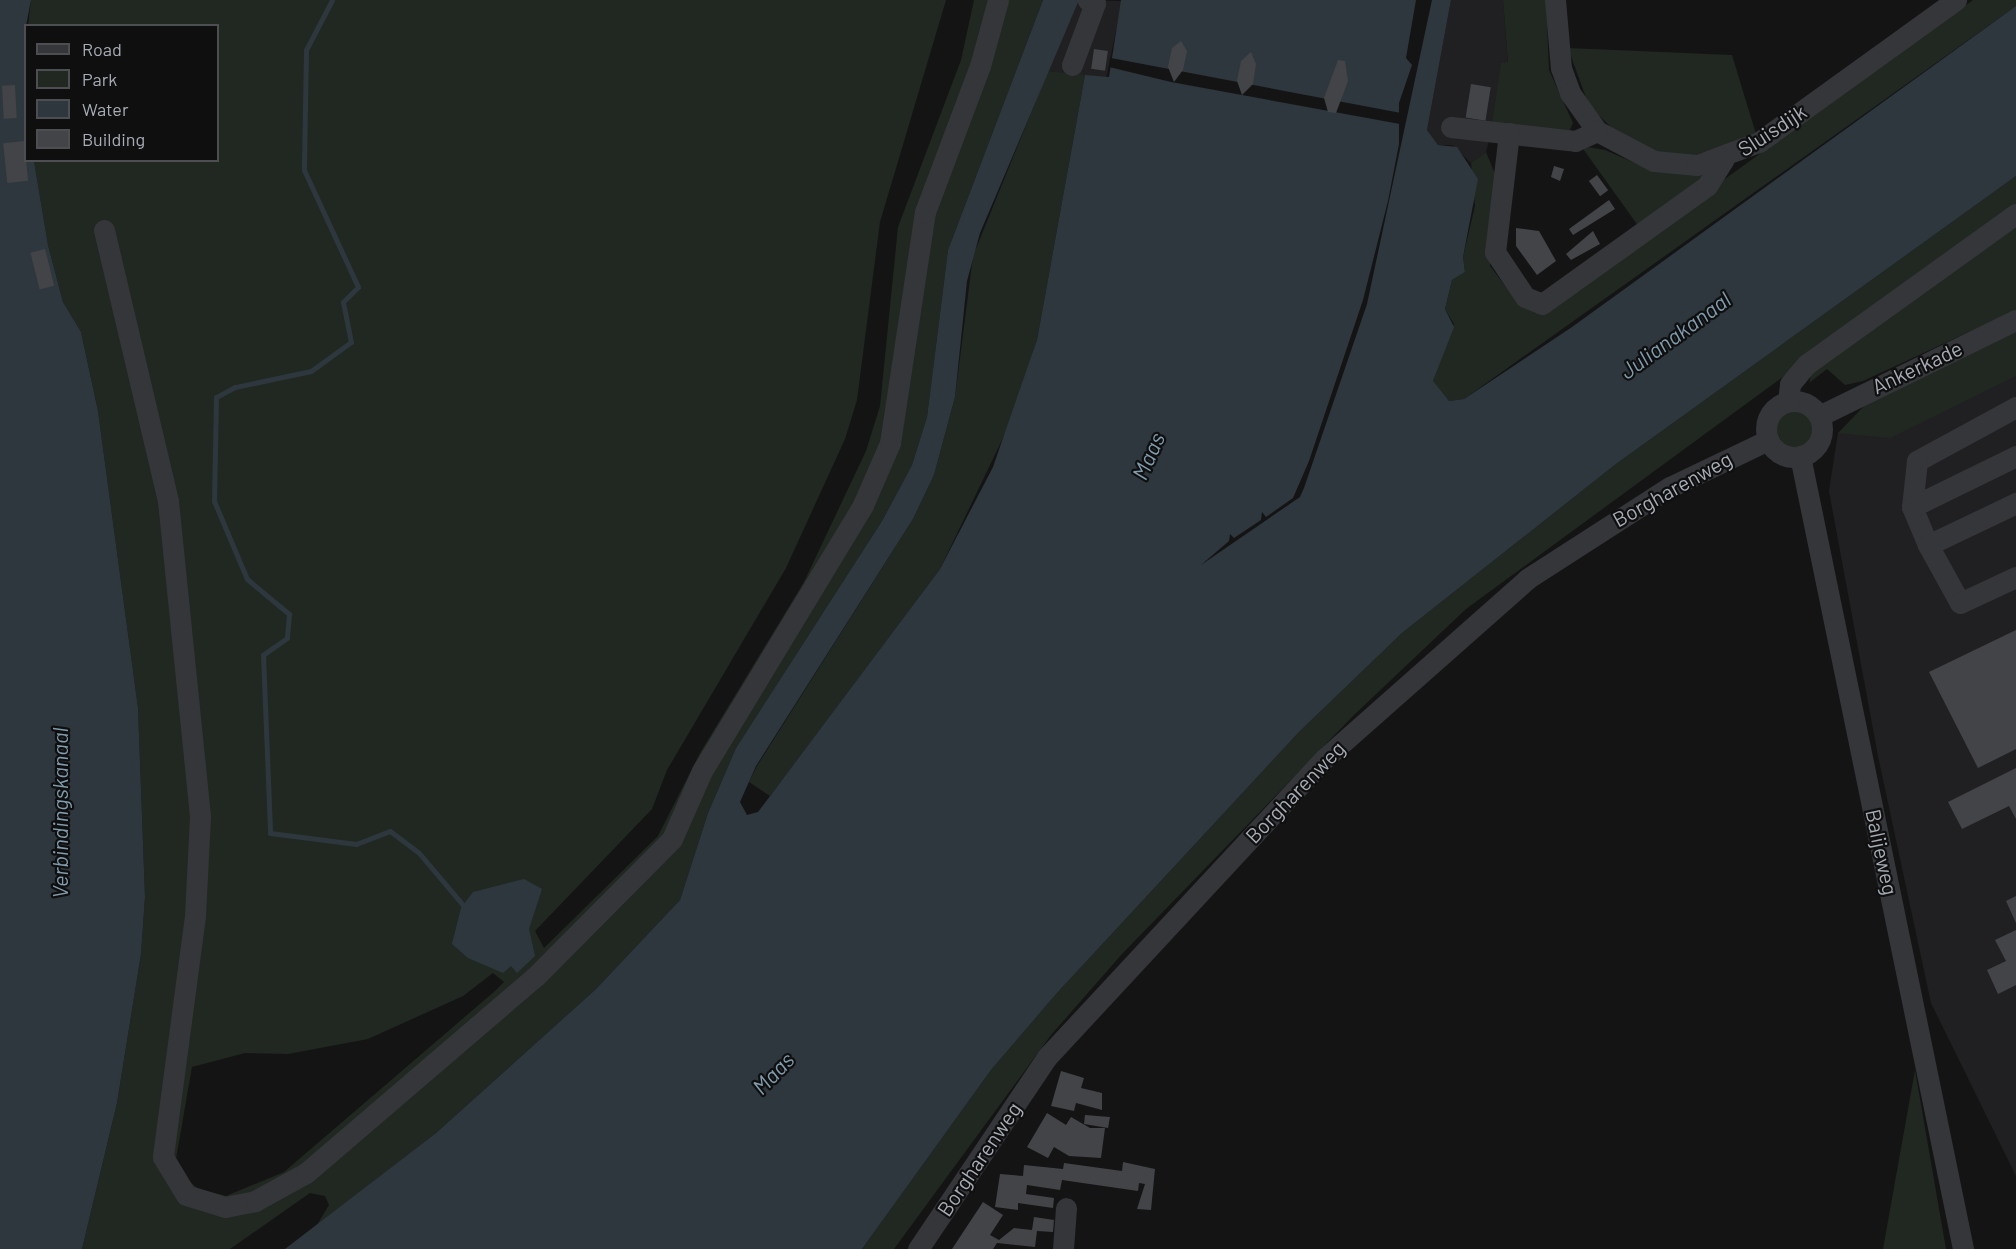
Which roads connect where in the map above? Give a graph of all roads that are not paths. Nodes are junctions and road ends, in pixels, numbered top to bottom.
1 (998, 0) edge
2 (1088, 0) edge
3 (1555, 0) edge
4 (1956, 0) edge
5 (1071, 65) dead end
6 (1451, 127) dead end
7 (1597, 131) junction
8 (1509, 133) junction
9 (1724, 159) junction
10 (2016, 214) edge
11 (104, 230) dead end
12 (2016, 320) edge
13 (1788, 401) junction
14 (2016, 407) edge
15 (1819, 416) junction
16 (1768, 440) junction
17 (1800, 456) junction
18 (2016, 456) edge
19 (2016, 503) edge
20 (1912, 507) junction
21 (1928, 545) junction
22 (2016, 577) edge
23 (1066, 1208) dead end
24 (918, 1249) edge
25 (1063, 1249) edge
26 (1962, 1249) edge

1 - 11 street
2 - 5 street
3 - 7 street, Sluisdijk
4 - 9 street, Sluisdijk
6 - 8 street
7 - 8 street
7 - 9 street, Sluisdijk
8 - 9 street
10 - 13 street
12 - 15 street, Ankerkade
13 - 15 street
13 - 16 street
14 - 20 street
15 - 17 street
16 - 17 street
16 - 24 street, Borgharenweg
17 - 26 street, Balijeweg
18 - 20 street
19 - 21 street
20 - 21 street
21 - 22 street
23 - 25 street

